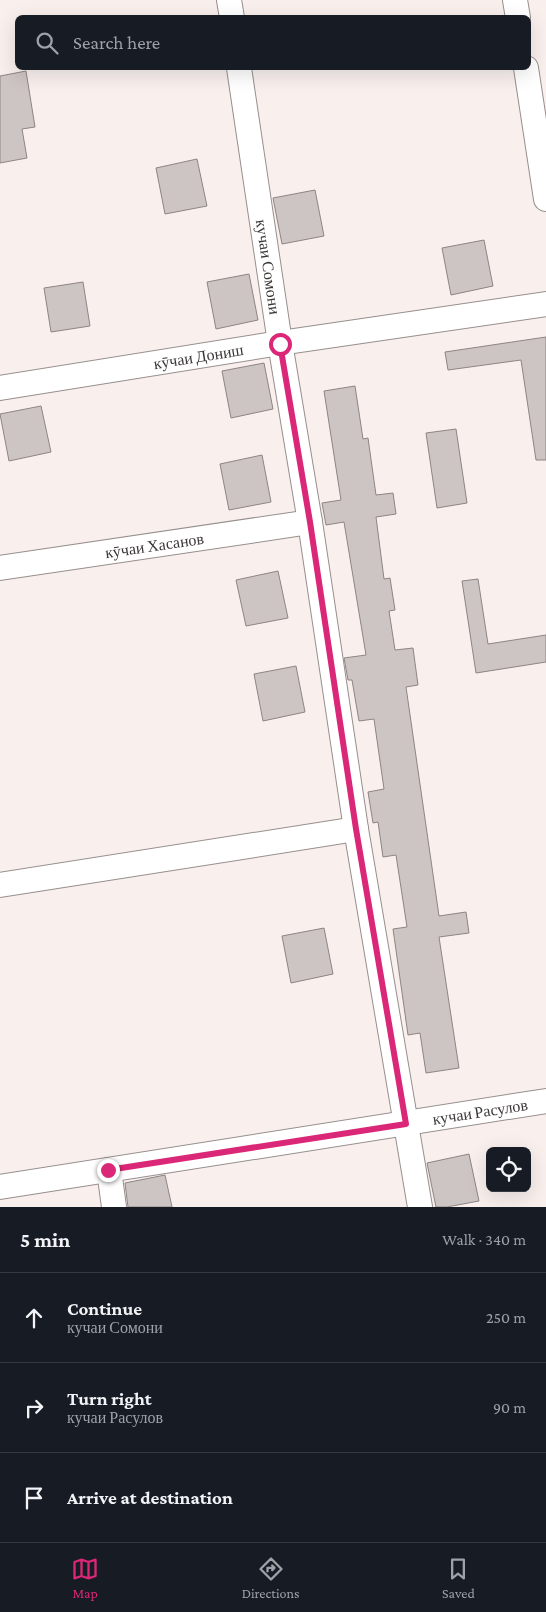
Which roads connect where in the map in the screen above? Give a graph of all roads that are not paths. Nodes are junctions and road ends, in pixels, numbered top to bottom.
1 (229, 0) edge
2 (515, 0) edge
3 (232, 15) edge
4 (518, 15) edge
5 (239, 70) edge
6 (526, 70) edge
7 (546, 199) edge
8 (546, 304) edge
9 (280, 344) junction
10 (0, 388) edge
11 (310, 522) junction
12 (0, 568) edge
13 (356, 829) junction
14 (0, 885) edge
15 (546, 1101) edge
16 (406, 1124) junction
17 (108, 1170) junction
18 (0, 1187) edge
19 (114, 1207) edge
20 (420, 1207) edge

1 - 3 street
2 - 4 street
5 - 9 street, кучаи Сомони
6 - 7 street
8 - 9 street, кӯчаи Дониш
9 - 10 street, кӯчаи Дониш
9 - 11 street, кучаи Сомони
11 - 12 street, кӯчаи Хасанов
11 - 13 street, кучаи Сомони
13 - 14 street
13 - 16 street, кучаи Сомони
15 - 16 street, кучаи Расулов
16 - 17 street, кучаи Расулов
16 - 20 street, кучаи Сомони
17 - 18 street, кучаи Расулов
17 - 19 street

